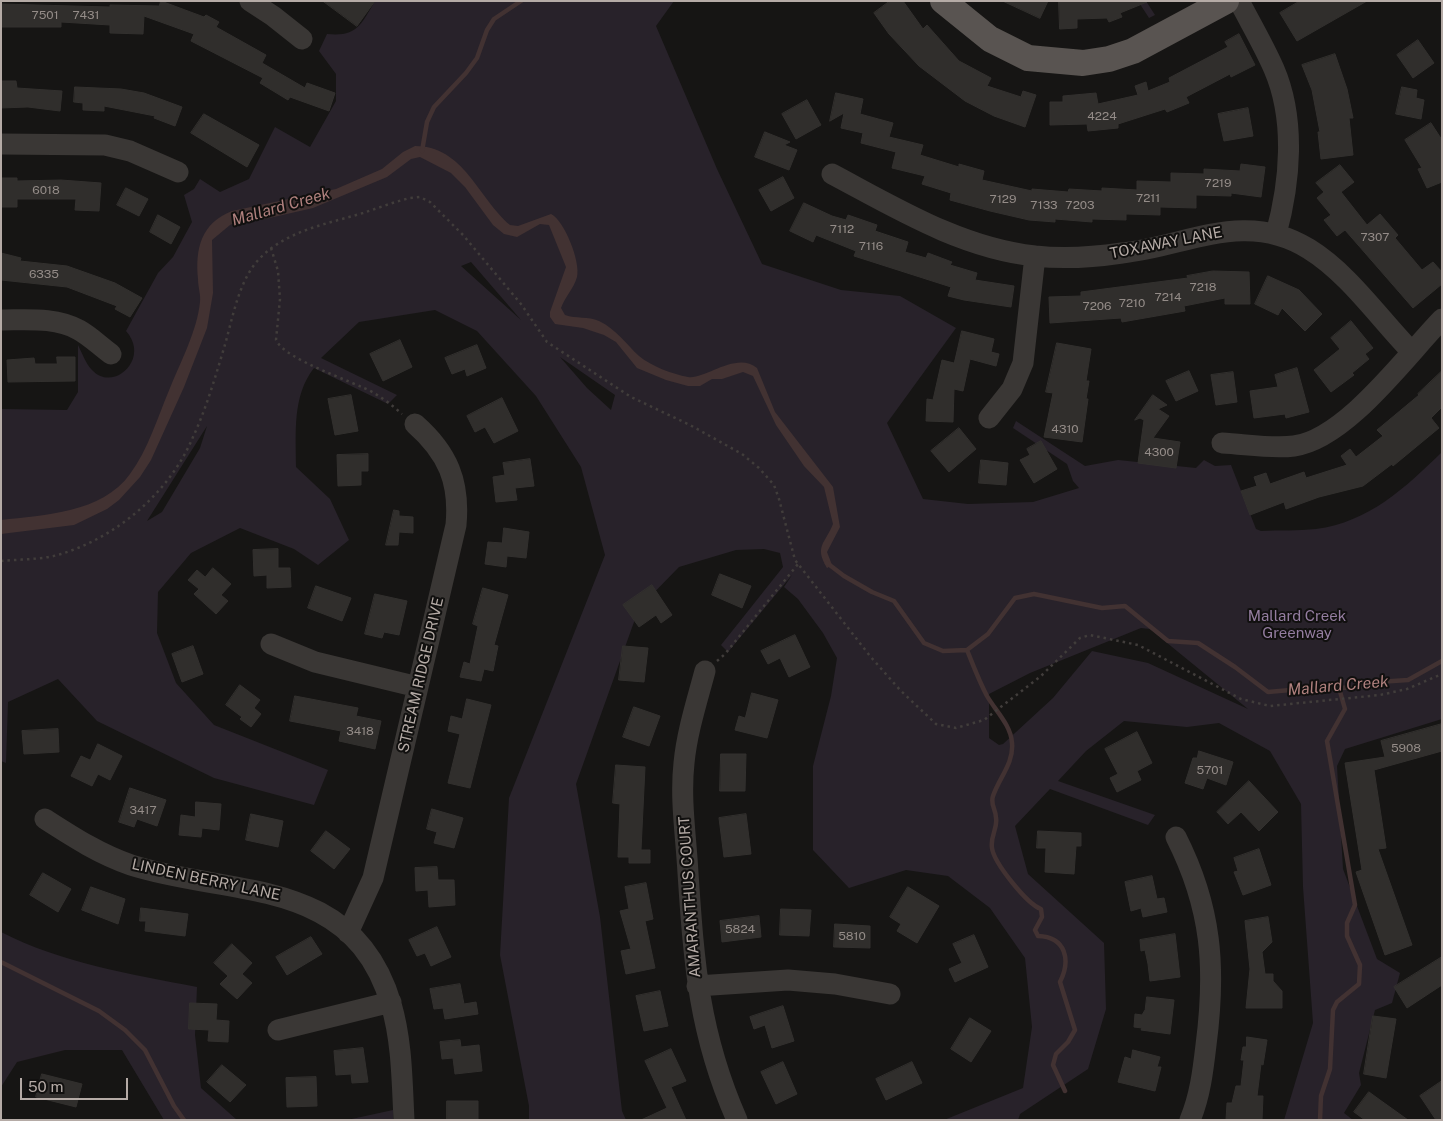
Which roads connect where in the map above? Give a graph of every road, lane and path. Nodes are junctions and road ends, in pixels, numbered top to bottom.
1 (250, 1) edge
2 (943, 1) edge
3 (1226, 1) edge
4 (1239, 1) edge
5 (302, 39) dead end
6 (1, 144) edge
7 (178, 172) dead end
8 (832, 174) dead end
9 (1276, 234) junction
10 (272, 248) junction
11 (1035, 256) junction
12 (1442, 319) edge
13 (1, 320) edge
14 (1411, 351) junction
15 (111, 354) dead end
16 (989, 418) dead end
17 (415, 424) joint
18 (1222, 443) dead end
19 (1, 561) edge
20 (798, 564) junction
21 (271, 644) dead end
22 (705, 671) joint
23 (1442, 674) edge
24 (418, 687) junction
25 (45, 819) dead end
26 (1176, 837) dead end
27 (348, 933) junction
28 (697, 986) junction
29 (890, 994) dead end
30 (391, 1002) junction
31 (278, 1030) dead end
32 (404, 1120) edge
33 (737, 1120) edge
34 (1190, 1120) edge

1 - 5 street
2 - 3 main road
4 - 9 street
6 - 7 street
8 - 11 street, TOXAWAY LANE
9 - 11 street, TOXAWAY LANE
9 - 14 street, TOXAWAY LANE
10 - 17 path
10 - 19 path
10 - 20 path
11 - 16 street
12 - 14 street
13 - 15 street
14 - 18 street
17 - 24 street, STREAM RIDGE DRIVE
20 - 22 path
20 - 23 path
21 - 24 street
22 - 28 street, AMARANTHUS COURT
24 - 27 street, STREAM RIDGE DRIVE
25 - 27 street, LINDEN BERRY LANE
26 - 34 street
27 - 30 street, LINDEN BERRY LANE
28 - 29 street
28 - 33 street, AMARANTHUS COURT
30 - 31 street
30 - 32 street, LINDEN BERRY LANE

